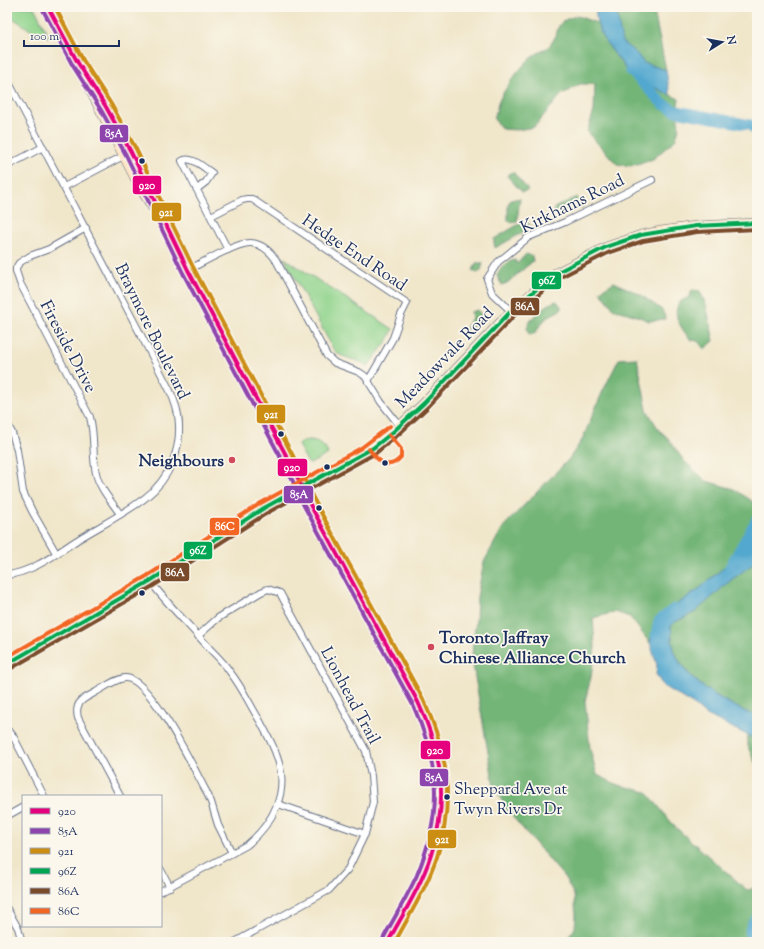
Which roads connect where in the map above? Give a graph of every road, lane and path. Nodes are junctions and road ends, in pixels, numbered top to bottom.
1 (48, 7) edge
2 (7, 79) edge
3 (43, 147) junction
4 (127, 154) junction
5 (7, 166) edge
6 (652, 180) dead end
7 (64, 187) junction
8 (197, 189) junction
9 (211, 216) junction
10 (755, 223) edge
11 (86, 228) junction
12 (228, 250) junction
13 (188, 270) junction
14 (511, 310) junction
15 (368, 381) junction
16 (7, 423) edge
17 (400, 426) junction
18 (302, 488) junction
19 (120, 514) junction
20 (56, 553) junction
21 (7, 575) edge
22 (150, 580) junction
23 (198, 636) junction
24 (7, 664) edge
25 (7, 731) edge
26 (43, 795) edge
27 (119, 795) edge
28 (278, 804) junction
29 (22, 808) edge
30 (7, 816) edge
31 (365, 834) junction
32 (232, 853) junction
33 (162, 872) edge
34 (170, 886) junction
35 (162, 891) edge
36 (7, 909) edge
37 (20, 927) edge
38 (22, 942) edge
39 (236, 942) edge
40 (388, 942) edge

1 - 4 main road
2 - 3 street, Braymore Boulevard
3 - 5 street
3 - 7 street, Braymore Boulevard
4 - 7 street
4 - 13 main road
6 - 14 street, Kirkhams Road
7 - 11 street, Braymore Boulevard
8 - 8 street
8 - 9 street
9 - 12 street
9 - 15 street, Hedge End Road
10 - 14 main road, Meadowvale Road
11 - 19 street, Braymore Boulevard
11 - 19 street, Fireside Drive
12 - 13 street
12 - 15 street
13 - 18 main road
14 - 17 main road, Meadowvale Road
15 - 17 street
16 - 20 street
17 - 18 main road, Meadowvale Road
18 - 22 main road, Meadowvale Road
18 - 40 main road
19 - 20 street, Braymore Boulevard
20 - 21 street, Braymore Boulevard
22 - 23 street
22 - 24 main road, Meadowvale Road
23 - 28 street
23 - 31 street, Lionhead Trail
25 - 26 street
27 - 32 street
28 - 31 street
28 - 32 street
29 - 30 street
31 - 39 street, Lionhead Trail
32 - 34 street
33 - 34 street
34 - 35 street
36 - 37 street
37 - 38 street

